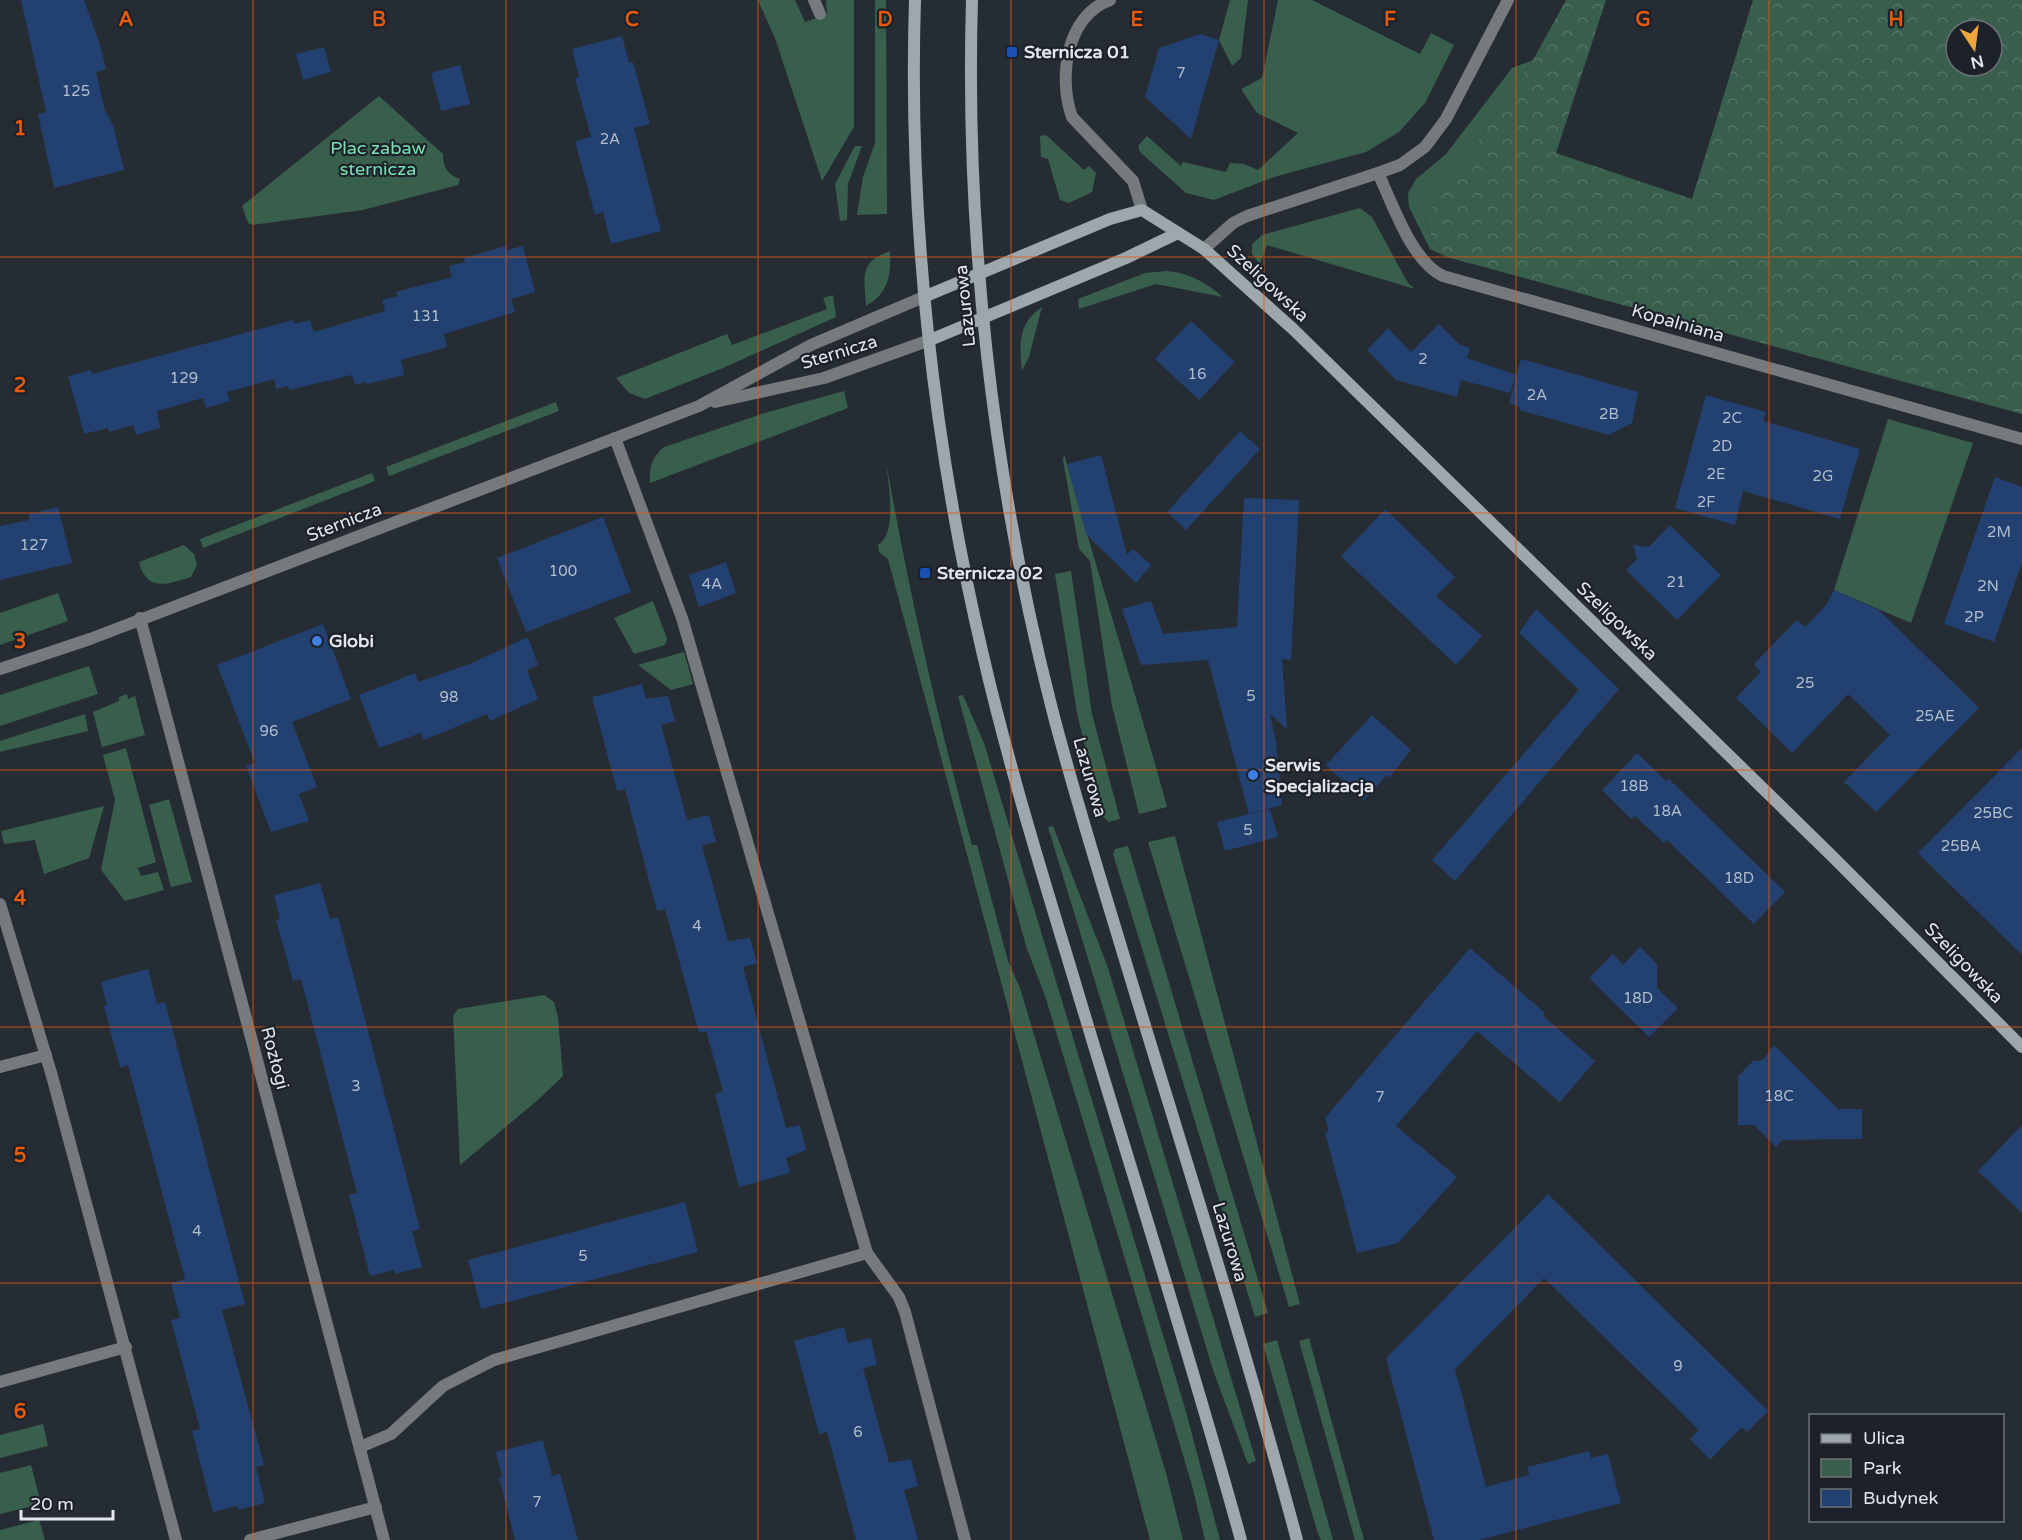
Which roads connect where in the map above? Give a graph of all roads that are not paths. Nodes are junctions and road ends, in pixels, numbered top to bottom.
1 (814, 0) edge
2 (915, 0) edge
3 (972, 0) edge
4 (1110, 0) edge
5 (1508, 0) edge
6 (820, 14) dead end
7 (1378, 173) junction
8 (1142, 210) junction
9 (1178, 233) junction
10 (1204, 249) junction
11 (980, 274) junction
12 (926, 296) junction
13 (984, 317) junction
14 (930, 340) junction
15 (699, 406) junction
16 (615, 438) junction
17 (2022, 439) edge
18 (140, 618) junction
19 (0, 669) edge
20 (0, 904) edge
21 (2022, 1047) edge
22 (46, 1055) junction
23 (0, 1067) edge
24 (867, 1253) junction
25 (126, 1347) junction
26 (0, 1382) edge
27 (360, 1447) junction
28 (376, 1507) junction
29 (176, 1540) edge
30 (250, 1540) edge
31 (384, 1540) edge
32 (965, 1540) edge
33 (1241, 1540) edge
34 (1297, 1540) edge

1 - 6 street
2 - 12 main road, Lazurowa
3 - 11 main road, Lazurowa
4 - 8 street
5 - 7 street
7 - 10 street
7 - 17 street, Kopalniana
8 - 9 main road, Szeligowska
8 - 11 main road
9 - 10 main road, Szeligowska
9 - 13 main road
10 - 21 main road, Szeligowska
11 - 12 main road
11 - 13 main road, Lazurowa
12 - 14 main road, Lazurowa
12 - 15 street, Sternicza
13 - 14 main road, Sternicza
13 - 34 main road, Lazurowa
14 - 15 street, Sternicza
14 - 33 main road, Lazurowa
15 - 16 street, Sternicza
16 - 18 street, Sternicza
16 - 24 street
18 - 19 street, Sternicza
18 - 27 street, Rozłogi
20 - 22 street
22 - 23 street
22 - 25 street
24 - 27 street
24 - 32 street
25 - 26 street
25 - 29 street
27 - 28 street, Rozłogi
28 - 30 street
28 - 31 street, Rozłogi

